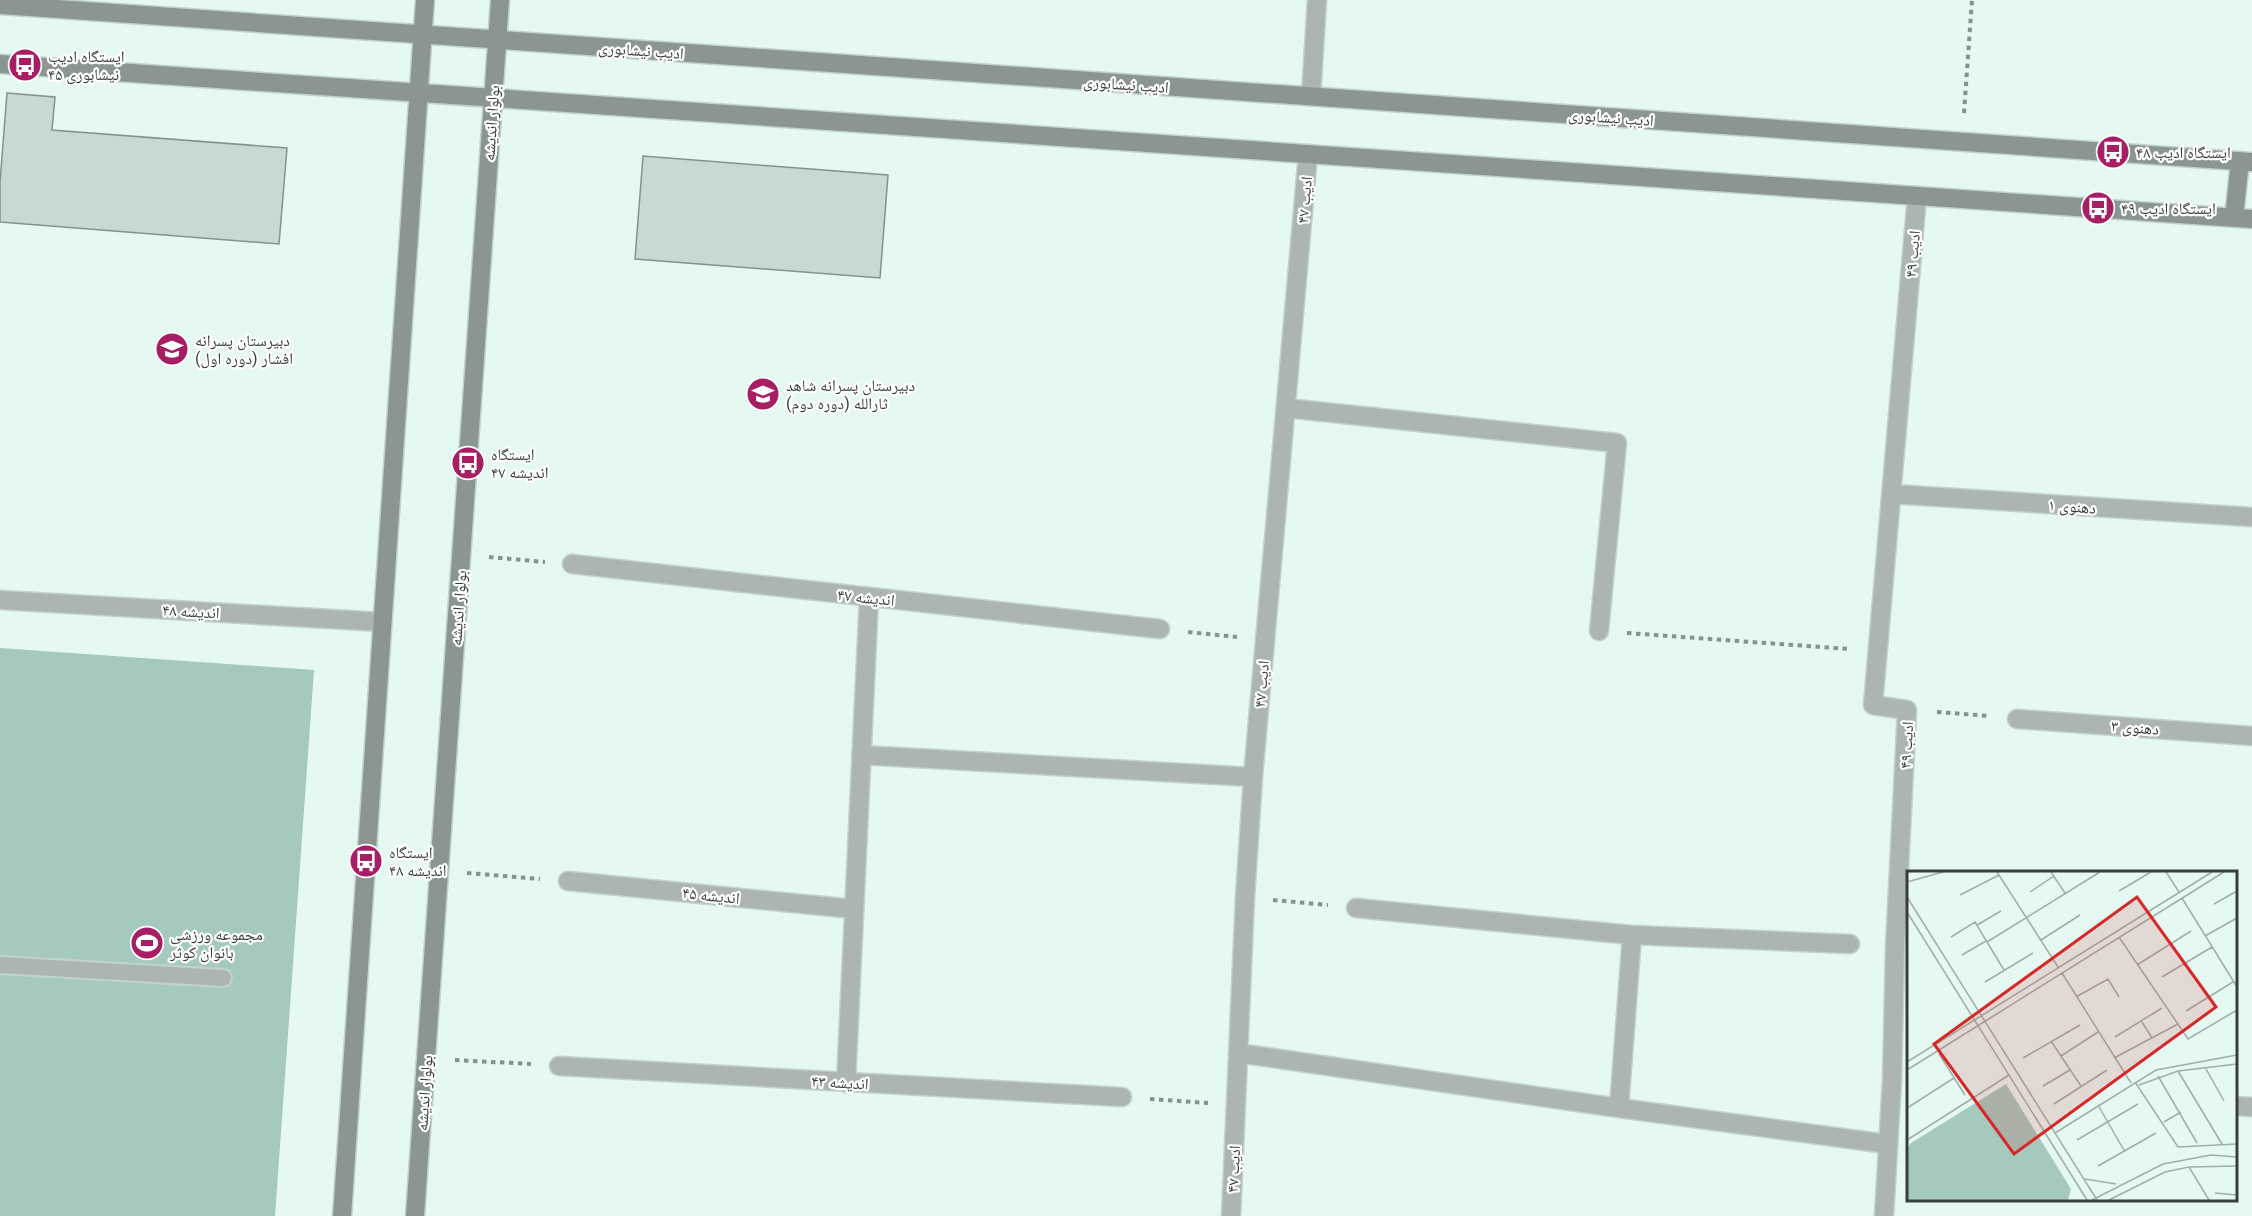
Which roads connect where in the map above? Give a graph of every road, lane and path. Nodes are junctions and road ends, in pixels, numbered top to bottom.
1 (425, 0) edge
2 (500, 0) edge
3 (1317, 0) edge
4 (1972, 0) edge
5 (0, 5) edge
6 (423, 35) junction
7 (497, 40) junction
8 (0, 64) edge
9 (419, 93) junction
10 (1311, 96) junction
11 (493, 98) junction
12 (1962, 142) junction
13 (1308, 154) junction
14 (2246, 161) edge
15 (1917, 196) junction
16 (2243, 218) edge
17 (1286, 408) junction
18 (1892, 494) junction
19 (2252, 517) edge
20 (461, 555) junction
21 (572, 564) joint
22 (869, 597) junction
23 (0, 600) edge
24 (382, 622) junction
25 (1160, 629) joint
26 (1599, 631) joint
27 (1265, 640) junction
28 (1877, 651) junction
29 (1907, 710) junction
30 (2017, 719) joint
31 (2252, 736) edge
32 (861, 756) junction
33 (1253, 777) junction
34 (440, 871) junction
35 (568, 881) joint
36 (1245, 897) junction
37 (1356, 908) joint
38 (854, 909) junction
39 (1632, 935) junction
40 (1850, 944) dead end
41 (0, 965) edge
42 (223, 978) dead end
43 (1238, 1053) junction
44 (426, 1058) junction
45 (559, 1066) joint
46 (846, 1083) junction
47 (1122, 1097) joint
48 (1236, 1104) junction
49 (2237, 1106) edge
50 (2252, 1107) edge
51 (1619, 1108) junction
52 (1887, 1144) junction
53 (342, 1216) edge
54 (415, 1216) edge
55 (1231, 1216) edge
56 (1884, 1216) edge

1 - 6 street
2 - 7 street, بولوار اندیشه
3 - 10 street
4 - 12 path
5 - 6 street, ادیب نیشابوری
6 - 7 street, ادیب نیشابوری
6 - 9 street
7 - 10 street, ادیب نیشابوری
7 - 11 street, بولوار اندیشه
8 - 9 street
9 - 11 street
9 - 24 street
10 - 12 street, ادیب نیشابوری
11 - 13 street
11 - 20 street, بولوار اندیشه
12 - 14 street, ادیب نیشابوری
13 - 15 street
13 - 17 street, ادیب ۴۷
14 - 16 street
15 - 16 street
15 - 18 street, ادیب ۴۹
17 - 26 street
17 - 27 street, ادیب ۴۷
18 - 19 street, دهنوی ۱
18 - 28 street, ادیب ۴۹
20 - 21 path
20 - 34 street, بولوار اندیشه
21 - 22 street, اندیشه ۴۷
22 - 25 street, اندیشه ۴۷
22 - 32 street
23 - 24 street, اندیشه ۴۸
24 - 53 street
25 - 27 path
26 - 28 path
27 - 33 street, ادیب ۴۷
28 - 29 street, ادیب ۴۹
29 - 30 path
29 - 52 street, ادیب ۴۹
30 - 31 street, دهنوی ۳
32 - 33 street
32 - 38 street
33 - 36 street, ادیب ۴۷
34 - 35 path
34 - 44 street, بولوار اندیشه
35 - 38 street, اندیشه ۴۵
36 - 37 path
36 - 43 street, ادیب ۴۷
37 - 39 street
38 - 46 street
39 - 40 street
39 - 51 street
41 - 42 lane
43 - 48 street, ادیب ۴۷
43 - 51 street
44 - 45 path
44 - 54 street, بولوار اندیشه
45 - 46 street, اندیشه ۴۳
46 - 47 street, اندیشه ۴۳
47 - 48 path
48 - 55 street, ادیب ۴۷
49 - 50 street
51 - 52 street
52 - 56 street, ادیب ۴۹

